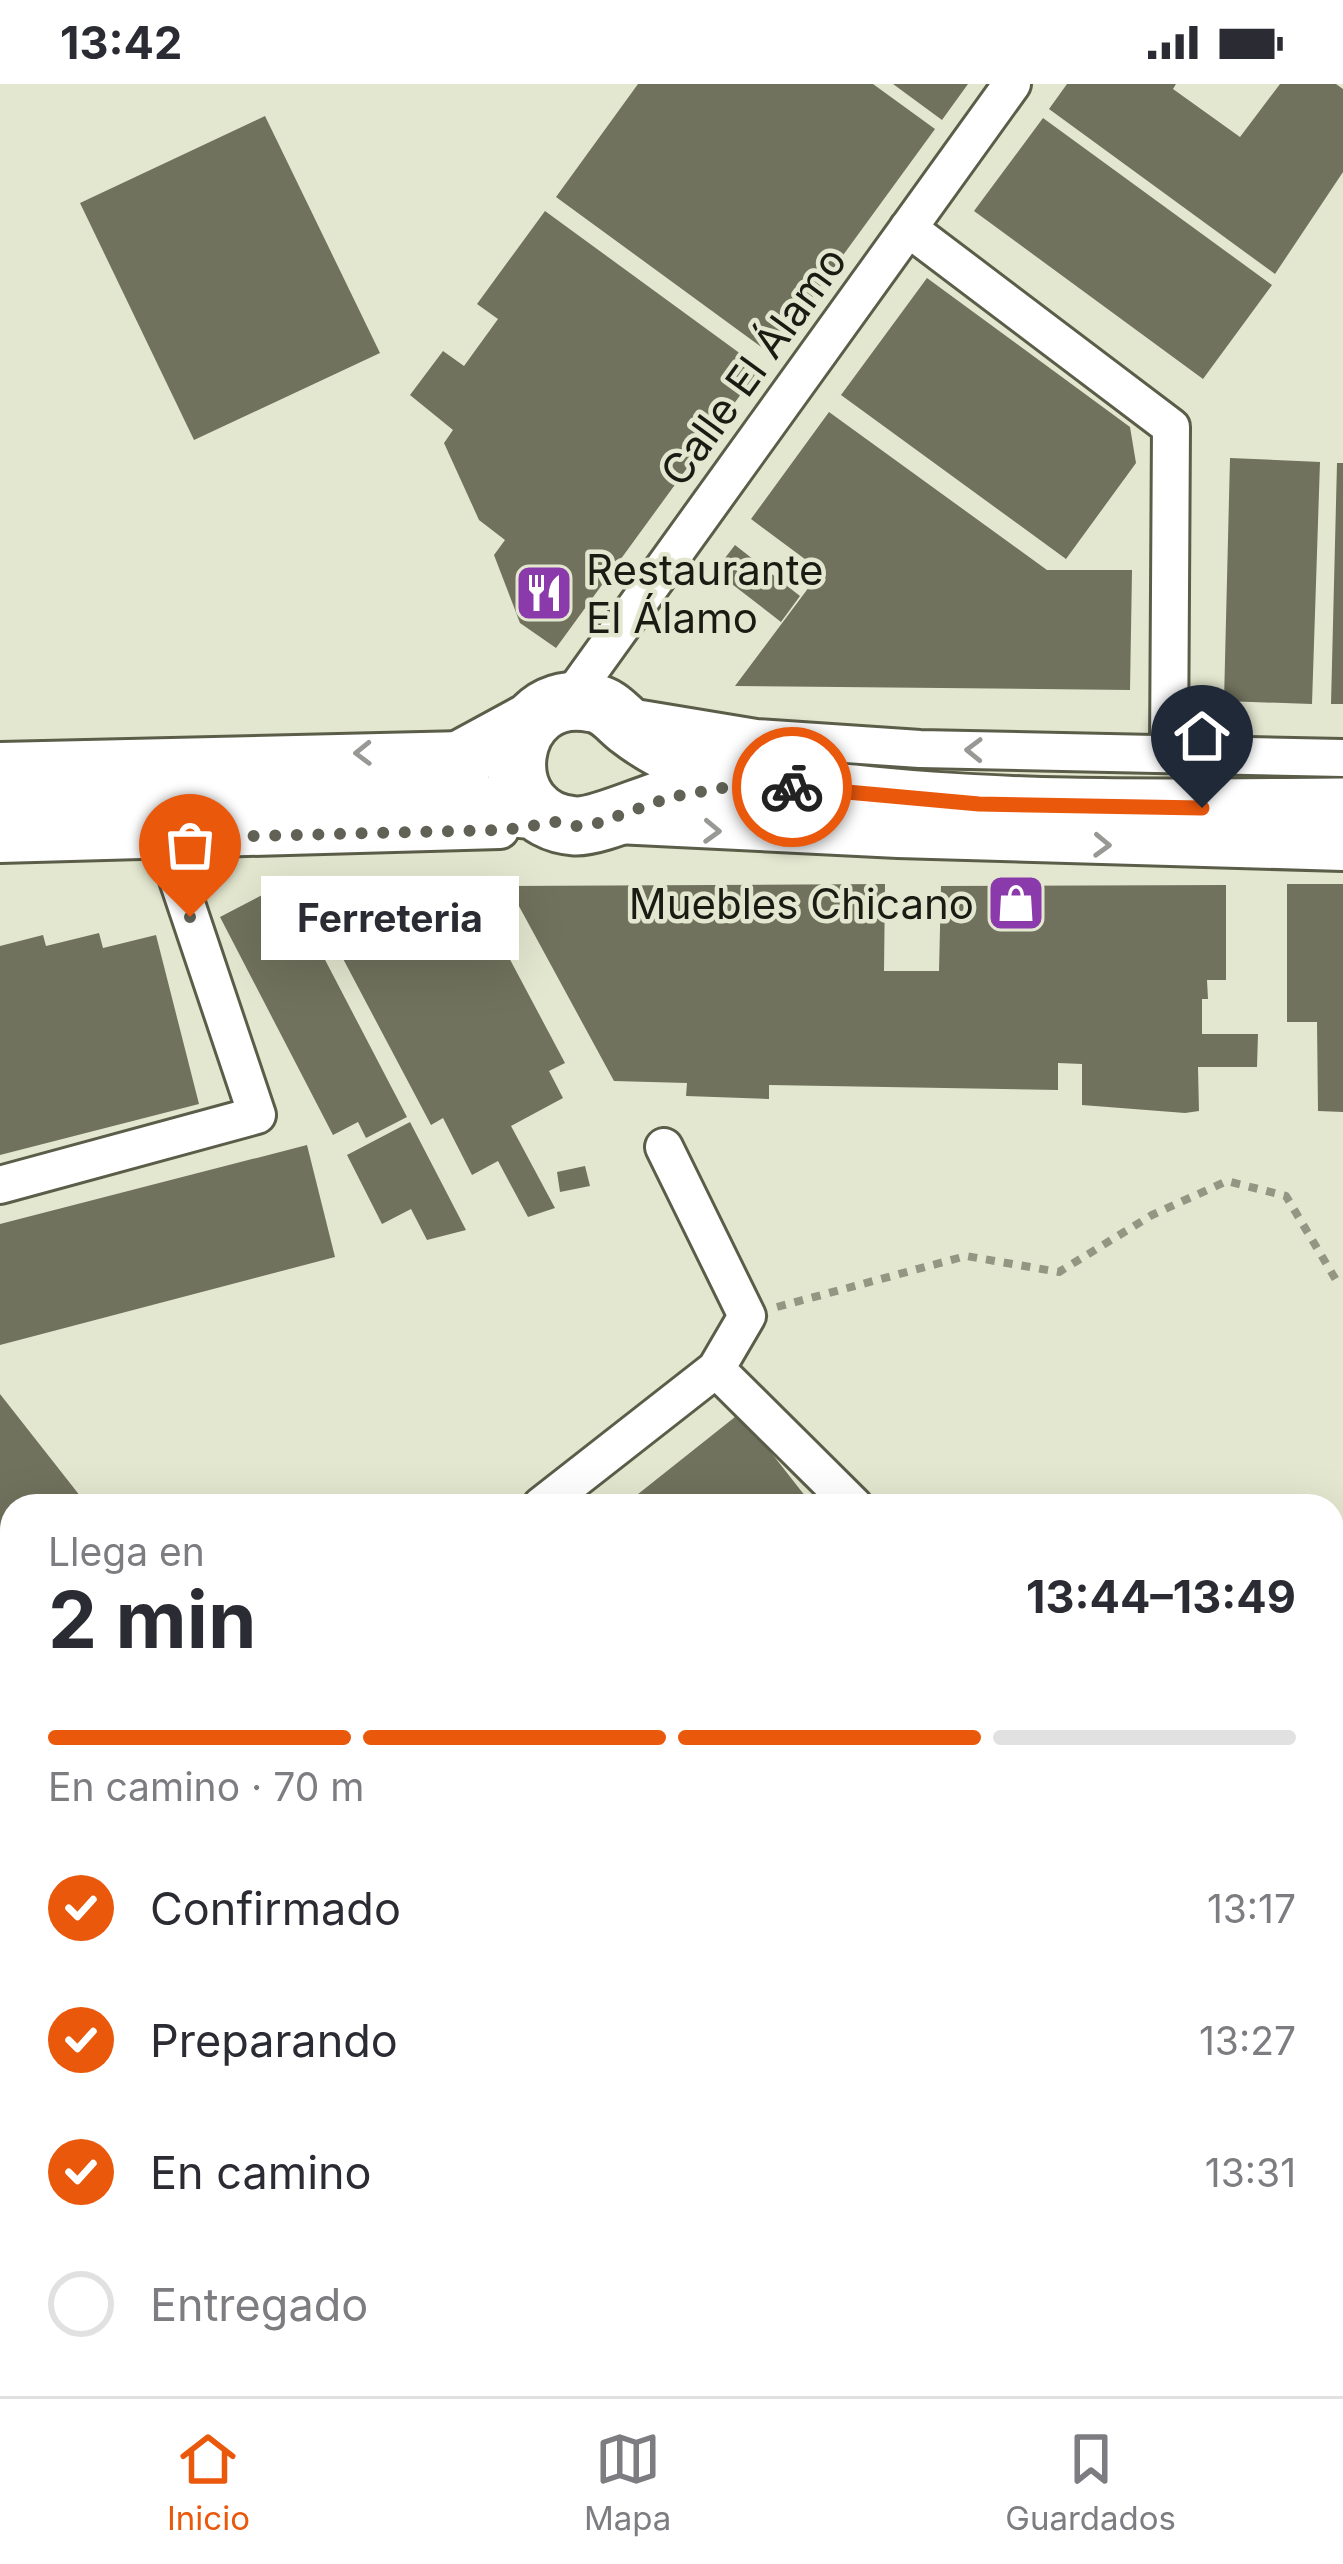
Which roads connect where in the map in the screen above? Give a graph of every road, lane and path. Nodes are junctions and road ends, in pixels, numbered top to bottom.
1 (1012, 84) edge
2 (908, 228) junction
3 (586, 716) junction
4 (480, 749) junction
5 (1169, 754) junction
6 (1343, 758) edge
7 (0, 761) edge
8 (751, 783) junction
9 (392, 797) junction
10 (0, 800) edge
11 (1343, 807) edge
12 (575, 818) junction
13 (164, 838) junction
14 (0, 844) edge
15 (1343, 852) edge
16 (664, 1147) dead end
17 (0, 1185) edge
18 (1343, 1282) edge
19 (747, 1316) junction
20 (716, 1369) junction
21 (556, 1494) edge
22 (842, 1494) edge

1 - 2 street, Calle El Álamo
2 - 3 street, Calle El Álamo
2 - 5 street
3 - 4 main road
5 -> 3 street
3 - 8 main road
3 - 12 main road
3 - 12 main road
4 -> 7 street
4 - 9 main road
5 - 6 street
8 - 11 main road
8 - 12 main road
9 - 10 main road
9 - 12 main road
12 - 13 street
12 -> 15 street
13 - 14 street
13 - 17 street
16 - 19 street
18 - 19 path
19 - 20 street
20 - 21 street
20 - 22 street

